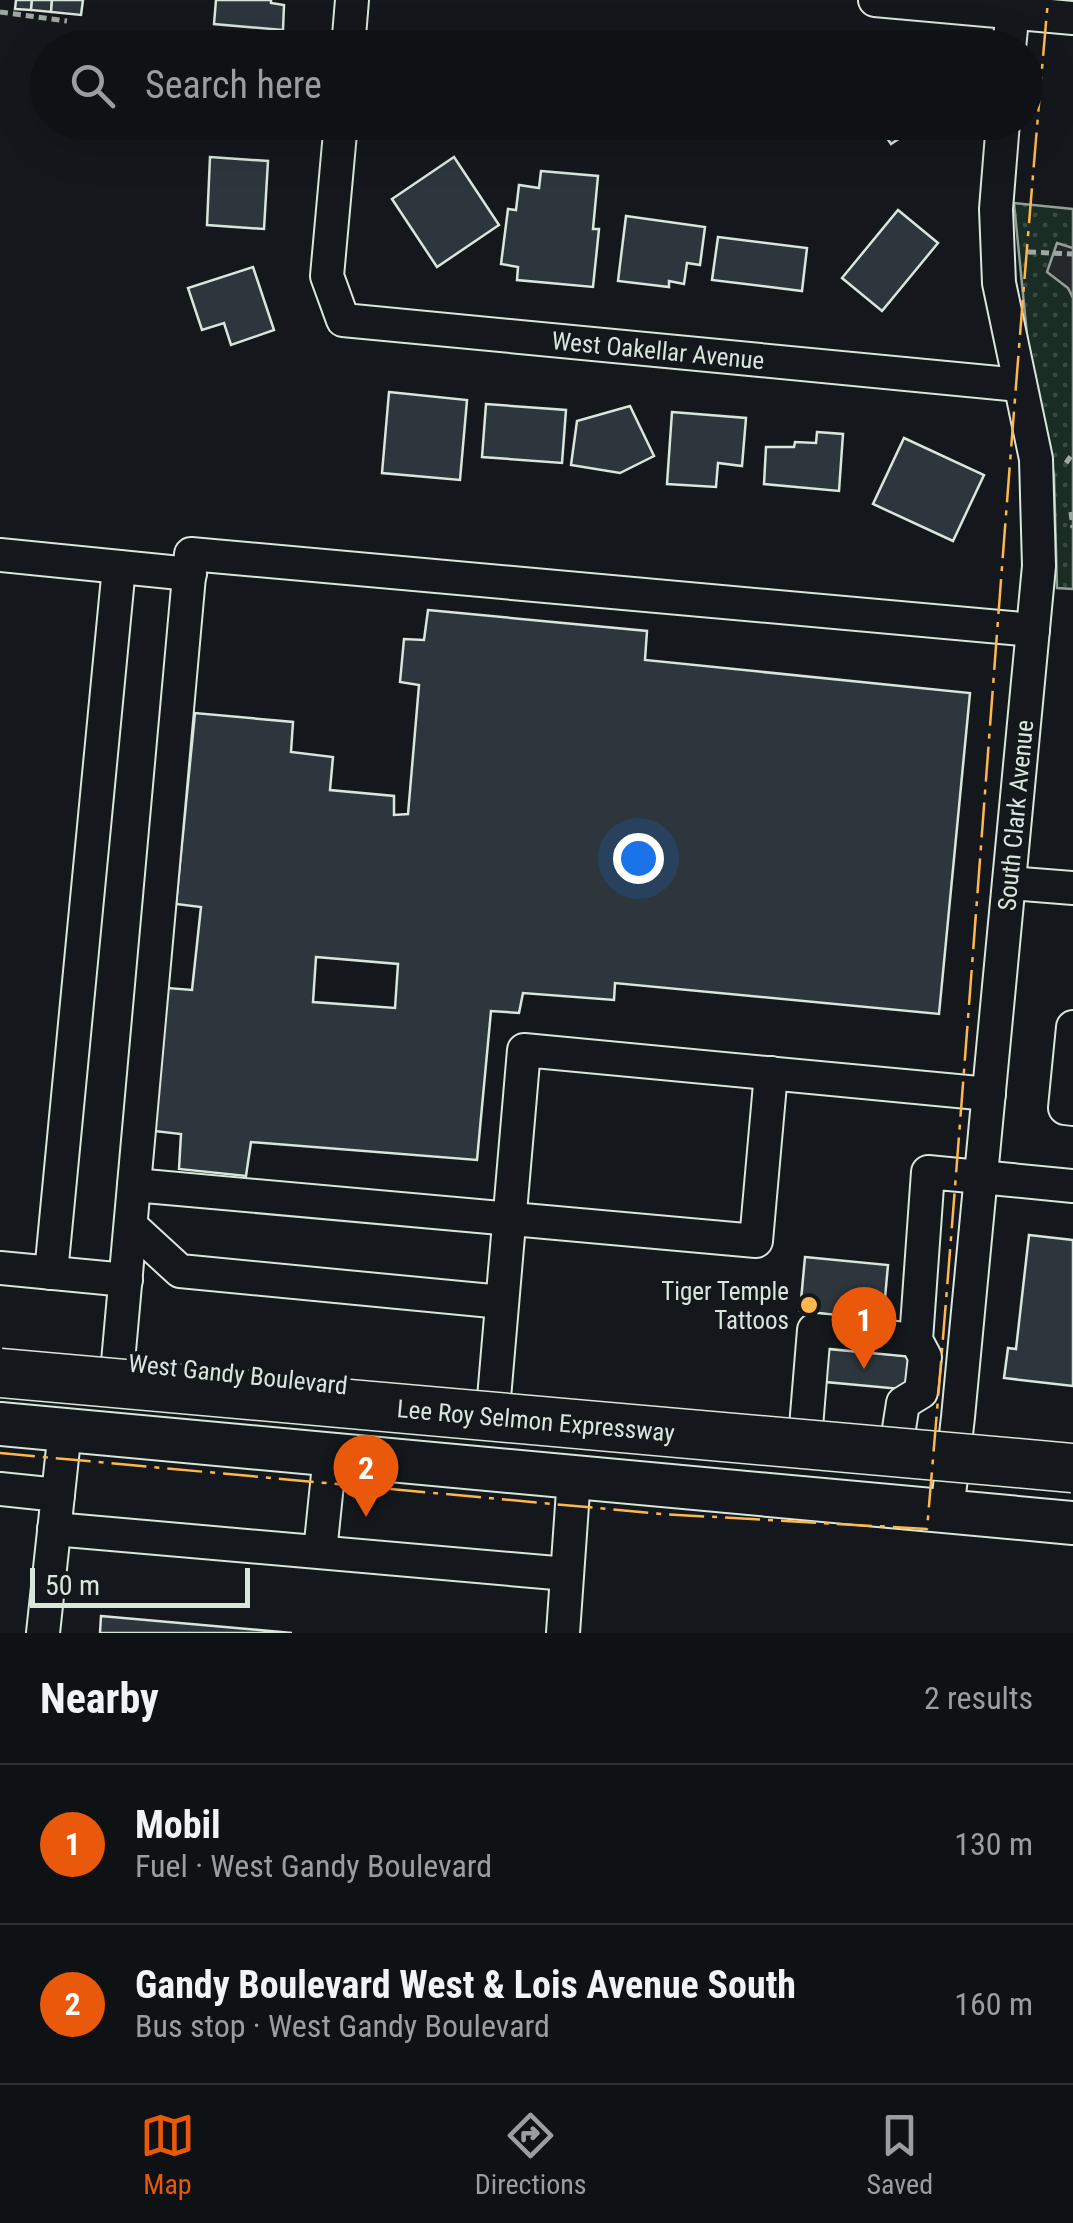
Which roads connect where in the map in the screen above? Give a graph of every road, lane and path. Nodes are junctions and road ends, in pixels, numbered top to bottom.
1 (352, 0) edge
2 (876, 0) edge
3 (1013, 6) edge
4 (0, 12) edge
5 (1073, 18) edge
6 (67, 21) dead end
7 (350, 30) edge
8 (339, 140) edge
9 (1002, 140) edge
10 (1028, 252) dead end
11 (1073, 254) edge
12 (1020, 385) junction
13 (0, 556) edge
14 (119, 567) junction
15 (190, 574) junction
16 (1032, 630) junction
17 (1009, 883) junction
18 (1073, 888) edge
19 (1073, 1027) edge
20 (771, 1073) junction
21 (988, 1094) junction
22 (1073, 1108) edge
23 (981, 1176) junction
24 (134, 1186) junction
25 (1073, 1186) edge
26 (509, 1219) junction
27 (131, 1226) junction
28 (0, 1268) edge
29 (51, 1273) junction
30 (126, 1280) junction
31 (502, 1302) junction
32 (967, 1317) junction
33 (917, 1325) junction
34 (0, 1351) edge
35 (118, 1362) junction
36 (0, 1370) edge
37 (420, 1391) junction
38 (494, 1398) junction
39 (0, 1404) edge
40 (0, 1424) edge
41 (806, 1427) junction
42 (64, 1430) junction
43 (898, 1435) junction
44 (956, 1440) junction
45 (1073, 1451) edge
46 (330, 1454) junction
47 (1073, 1469) edge
48 (518, 1472) junction
49 (574, 1478) junction
50 (0, 1489) edge
51 (58, 1494) junction
52 (1073, 1498) edge
53 (947, 1512) junction
54 (1073, 1523) edge
55 (54, 1529) junction
56 (320, 1552) junction
57 (567, 1574) junction
58 (43, 1633) edge
59 (562, 1633) edge

1 - 7 street
2 - 3 street
3 - 5 street
4 - 6 path
8 - 12 street, West Oakellar Avenue
9 - 12 street, South Clark Avenue
10 - 11 path
12 - 16 street, South Clark Avenue
13 - 14 street
14 - 15 street
14 - 29 street
15 - 16 street
15 - 24 street
16 - 17 street, South Clark Avenue
17 - 18 street
17 - 21 street, South Clark Avenue
19 - 22 street
20 - 21 street
20 - 26 street
20 - 26 street
21 - 23 street, South Clark Avenue
23 - 25 street
23 - 32 street, South Clark Avenue
23 - 33 street
24 - 26 street
24 - 27 street
26 - 31 street
27 - 30 street
27 - 31 street
28 - 29 street
29 - 30 street
30 - 35 street
31 - 38 street
32 - 33 street
32 - 44 street, South Clark Avenue
33 - 41 street
33 - 43 street
34 - 35 main road, West Gandy Boulevard
35 - 37 main road, West Gandy Boulevard
36 - 37 main road
36 - 47 highway, Lee Roy Selmon Expressway, bridge
37 - 38 main road, West Gandy Boulevard
38 - 41 main road, West Gandy Boulevard
39 - 52 highway, Lee Roy Selmon Expressway
40 - 42 main road
41 - 43 main road, West Gandy Boulevard
42 - 46 main road
42 - 51 street
43 - 44 main road, West Gandy Boulevard
44 - 45 main road, West Gandy Boulevard
44 - 48 main road
44 - 53 street, South Clark Avenue
46 - 48 main road
46 - 56 street
47 - 53 main road
48 - 49 main road
49 - 53 main road
49 - 57 street
50 - 51 street
51 - 55 street
53 - 54 main road
55 - 56 street
55 - 58 street
56 - 57 street
57 - 59 street

